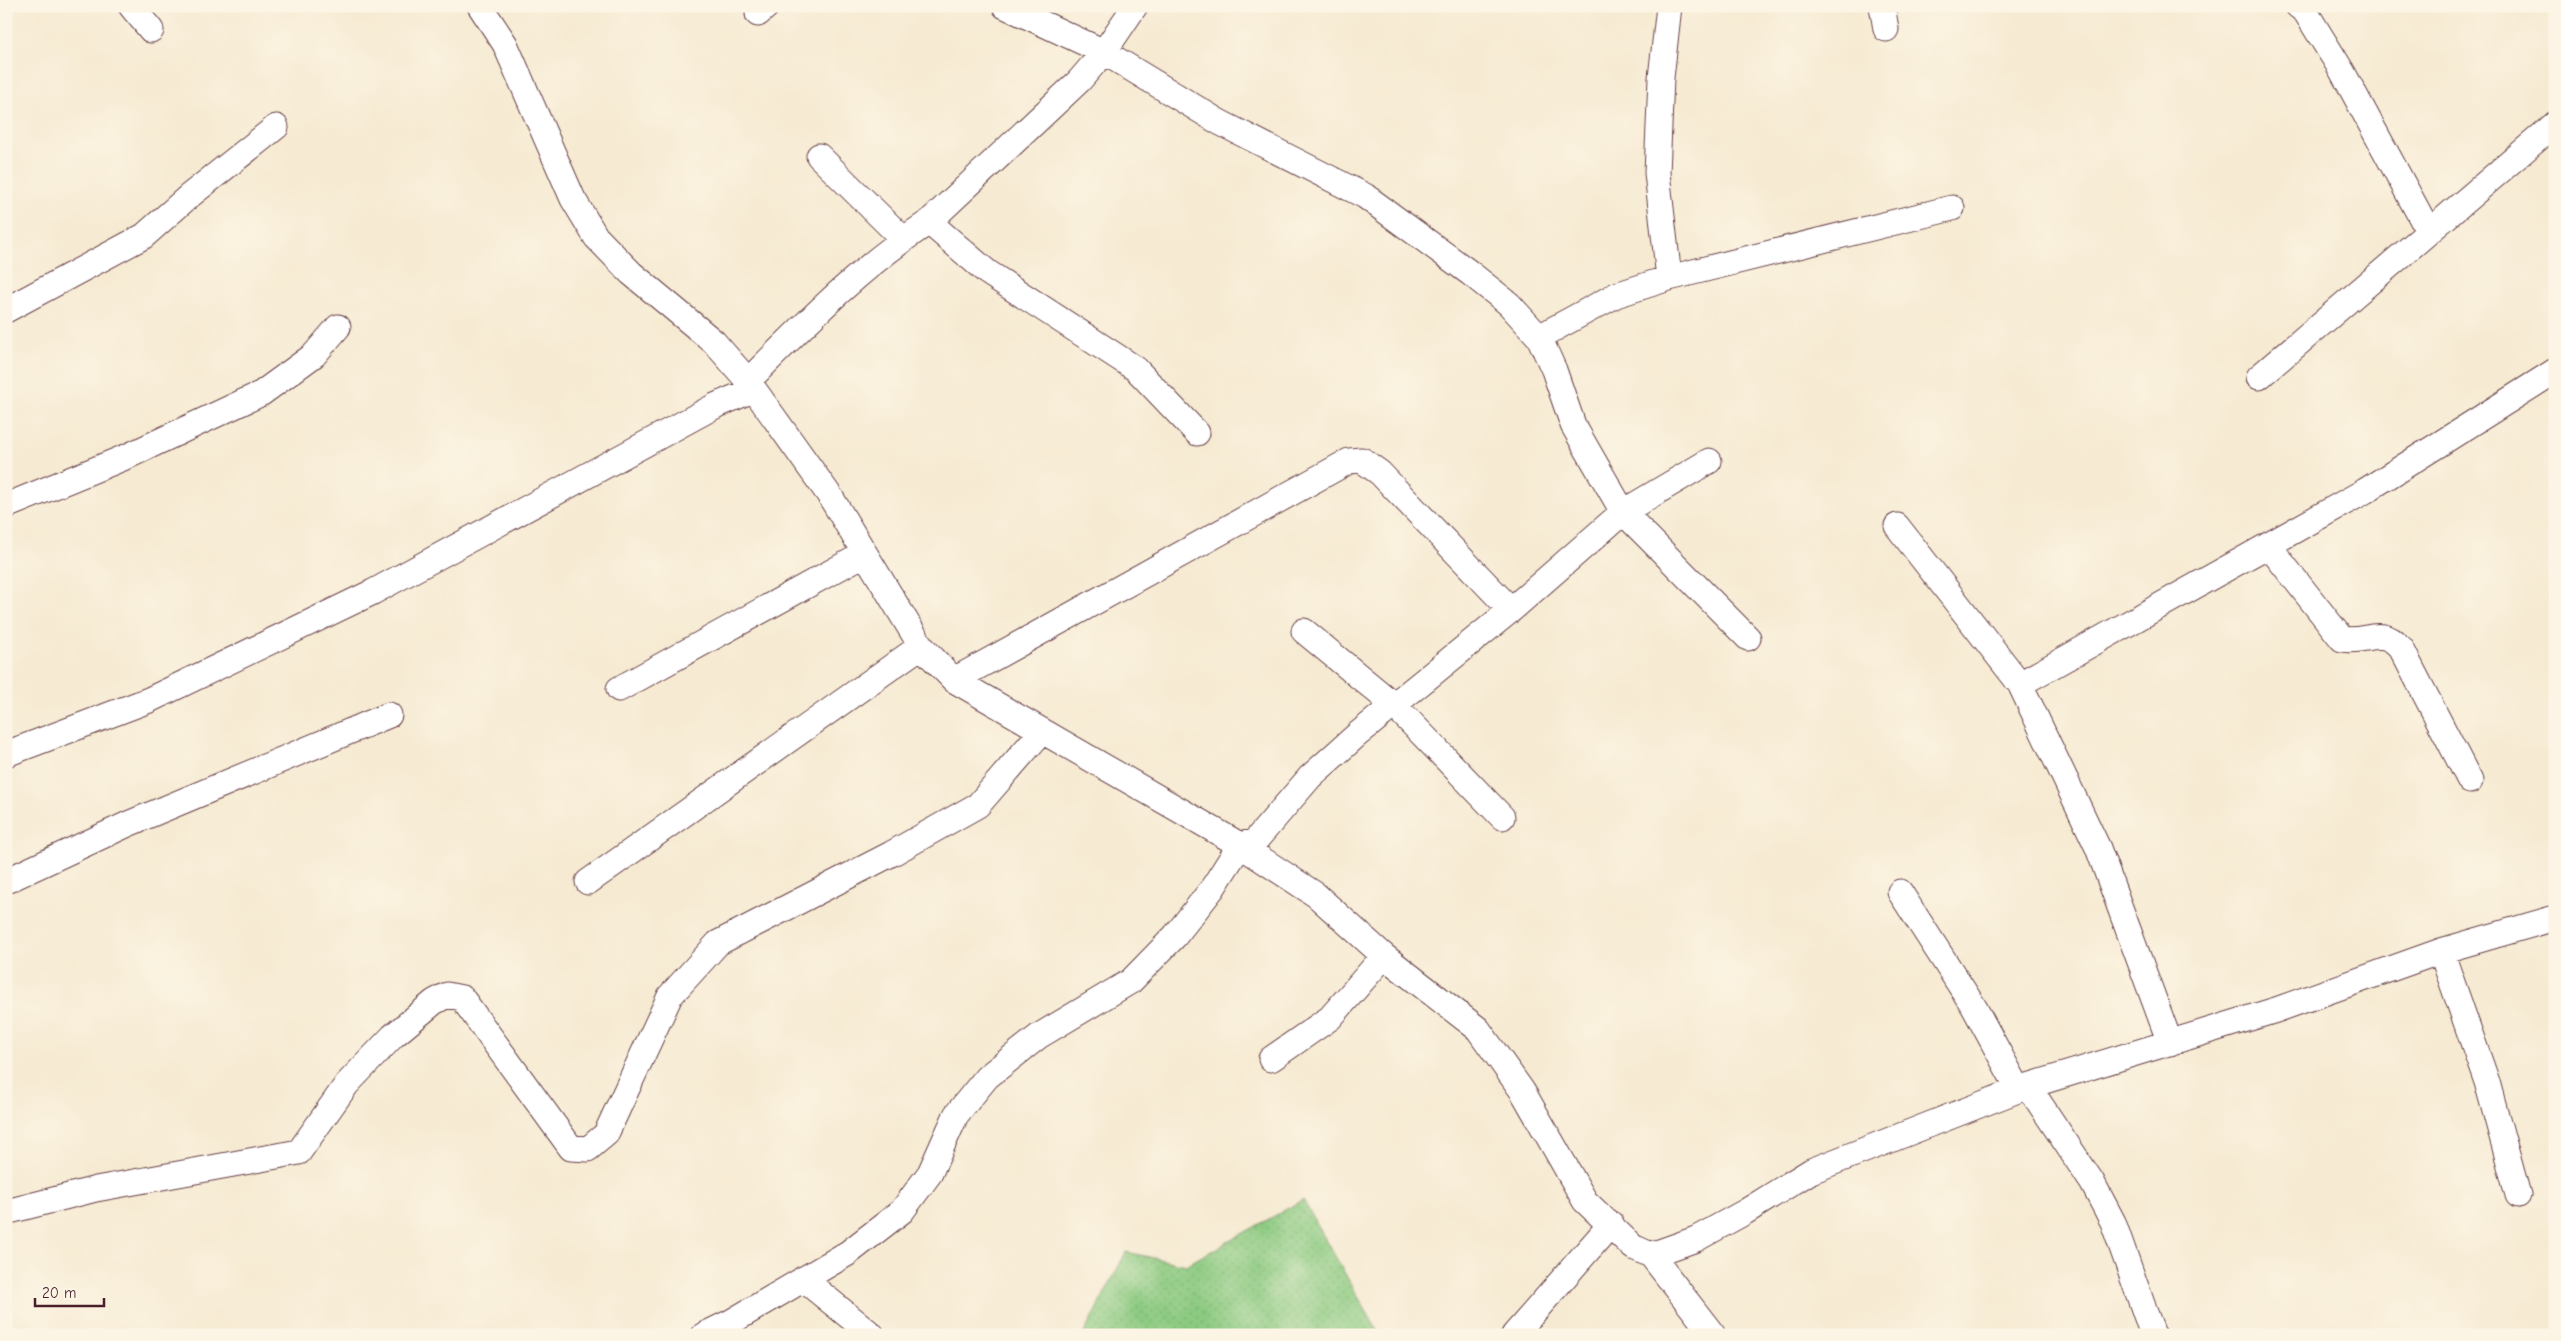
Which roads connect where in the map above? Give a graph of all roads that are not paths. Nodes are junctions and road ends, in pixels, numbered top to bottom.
1 (131, 6) edge
2 (480, 6) edge
3 (1005, 6) edge
4 (1135, 6) edge
5 (1669, 6) edge
6 (2298, 6) edge
7 (151, 30) dead end
8 (1104, 52) junction
9 (2555, 124) edge
10 (276, 127) dead end
11 (819, 156) dead end
12 (1952, 208) dead end
13 (929, 222) junction
14 (2429, 232) junction
15 (903, 239) junction
16 (1669, 278) junction
17 (6, 310) edge
18 (338, 327) dead end
19 (1539, 337) junction
20 (2555, 371) edge
21 (2259, 377) dead end
22 (750, 386) junction
23 (1197, 433) dead end
24 (1709, 461) dead end
25 (6, 506) edge
26 (1623, 512) junction
27 (1897, 526) dead end
28 (2268, 545) junction
29 (864, 554) junction
30 (1510, 610) junction
31 (1304, 631) dead end
32 (1748, 638) dead end
33 (921, 646) junction
34 (954, 680) junction
35 (2020, 684) junction
36 (620, 688) dead end
37 (1395, 706) junction
38 (389, 715) dead end
39 (1042, 731) junction
40 (6, 754) edge
41 (2470, 781) dead end
42 (1502, 817) dead end
43 (1240, 845) junction
44 (6, 881) edge
45 (588, 882) dead end
46 (1900, 892) dead end
47 (2555, 918) edge
48 (2441, 951) junction
49 (1384, 956) junction
50 (2170, 1043) junction
51 (1271, 1059) dead end
52 (2024, 1088) junction
53 (2518, 1195) dead end
54 (6, 1212) edge
55 (1612, 1224) junction
56 (1651, 1256) junction
57 (803, 1279) junction
58 (1709, 1333) edge
59 (704, 1335) edge
60 (872, 1335) edge
61 (1514, 1335) edge
62 (2153, 1335) edge

1 - 7 street
2 - 22 street
3 - 8 street
4 - 8 street
5 - 16 street
6 - 14 street
8 - 13 street
8 - 19 street
9 - 14 street
10 - 17 street
11 - 15 street
12 - 16 street
13 - 15 street
13 - 23 street
14 - 21 street
15 - 22 street
16 - 19 street
18 - 25 street
19 - 26 street
20 - 28 street
22 - 29 street
22 - 40 street
24 - 26 street
26 - 30 street
26 - 32 street
27 - 35 street
28 - 35 street
28 - 41 street
29 - 33 street
29 - 36 street
30 - 34 street
30 - 37 street
31 - 37 street
33 - 34 street
33 - 45 street
34 - 39 street
35 - 50 street
37 - 42 street
37 - 43 street
38 - 44 street
39 - 43 street
39 - 54 street
43 - 49 street
43 - 57 street
46 - 52 street
47 - 48 street
48 - 50 street
48 - 53 street
49 - 51 street
49 - 55 street
50 - 52 street
52 - 56 street
52 - 62 street
55 - 56 street
55 - 61 street
56 - 58 street
57 - 59 street
57 - 60 street

